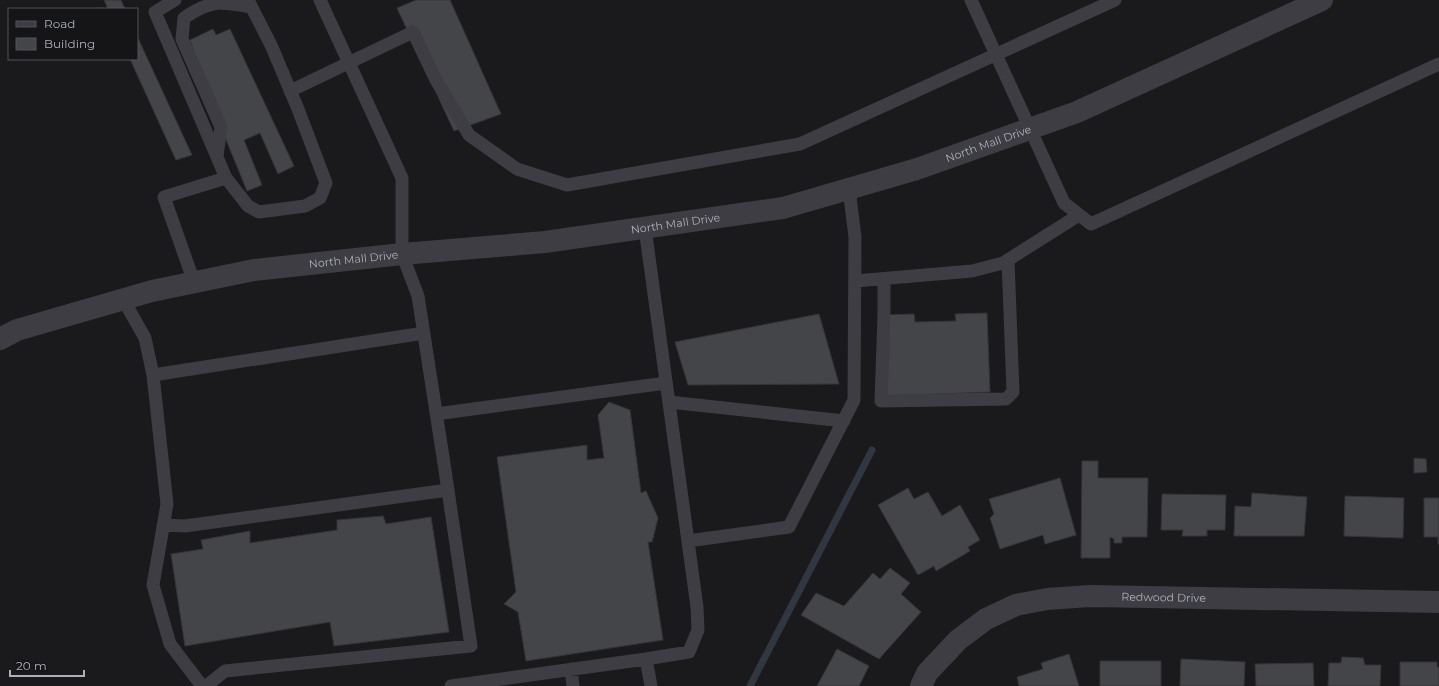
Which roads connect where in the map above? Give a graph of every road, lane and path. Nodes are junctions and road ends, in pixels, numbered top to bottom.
1 (175, 0) edge
2 (320, 0) edge
3 (971, 0) edge
4 (1115, 0) edge
5 (1322, 0) edge
6 (249, 3) edge
7 (996, 54) junction
8 (348, 63) junction
9 (1439, 64) edge
10 (290, 91) junction
11 (1030, 129) junction
12 (217, 157) junction
13 (226, 178) junction
14 (849, 188) junction
15 (1079, 215) junction
16 (645, 228) junction
17 (402, 254) junction
18 (1008, 260) junction
19 (884, 279) junction
20 (855, 281) junction
21 (194, 282) junction
22 (123, 299) junction
23 (424, 333) junction
24 (0, 338) edge
25 (153, 375) junction
26 (666, 383) junction
27 (669, 402) junction
28 (436, 414) junction
29 (844, 421) junction
30 (448, 490) junction
31 (163, 525) junction
32 (688, 540) junction
33 (1439, 602) edge
34 (646, 659) junction
35 (571, 669) junction
36 (517, 681) edge
37 (202, 686) edge
38 (206, 686) edge
39 (451, 686) edge
40 (573, 686) edge
41 (651, 686) edge
42 (921, 686) edge

1 - 12 lane
2 - 8 lane
3 - 7 lane
4 - 7 lane
5 - 11 street, North Mall Drive
6 - 10 lane
6 - 12 lane
7 - 8 lane
7 - 11 lane
8 - 10 lane
8 - 17 lane
9 - 15 lane
10 - 13 lane
11 - 14 street, North Mall Drive
11 - 15 lane
12 - 13 lane
13 - 21 lane
14 - 16 street, North Mall Drive
14 - 20 lane
15 - 18 lane
16 - 17 street, North Mall Drive
16 - 26 lane
17 - 21 street, North Mall Drive
17 - 23 lane
18 - 19 lane
18 - 19 lane
19 - 20 lane
20 - 29 lane
21 - 22 street, North Mall Drive
22 - 24 street, North Mall Drive
22 - 25 lane
23 - 25 lane
23 - 28 lane
25 - 31 lane
26 - 27 lane
26 - 28 lane
27 - 29 lane
27 - 32 lane
28 - 30 lane
29 - 32 lane
30 - 31 lane
30 - 38 lane
31 - 37 lane
32 - 34 lane
33 - 42 street, Redwood Drive
34 - 35 lane
34 - 41 lane
35 - 36 lane
35 - 40 lane
36 - 39 lane

